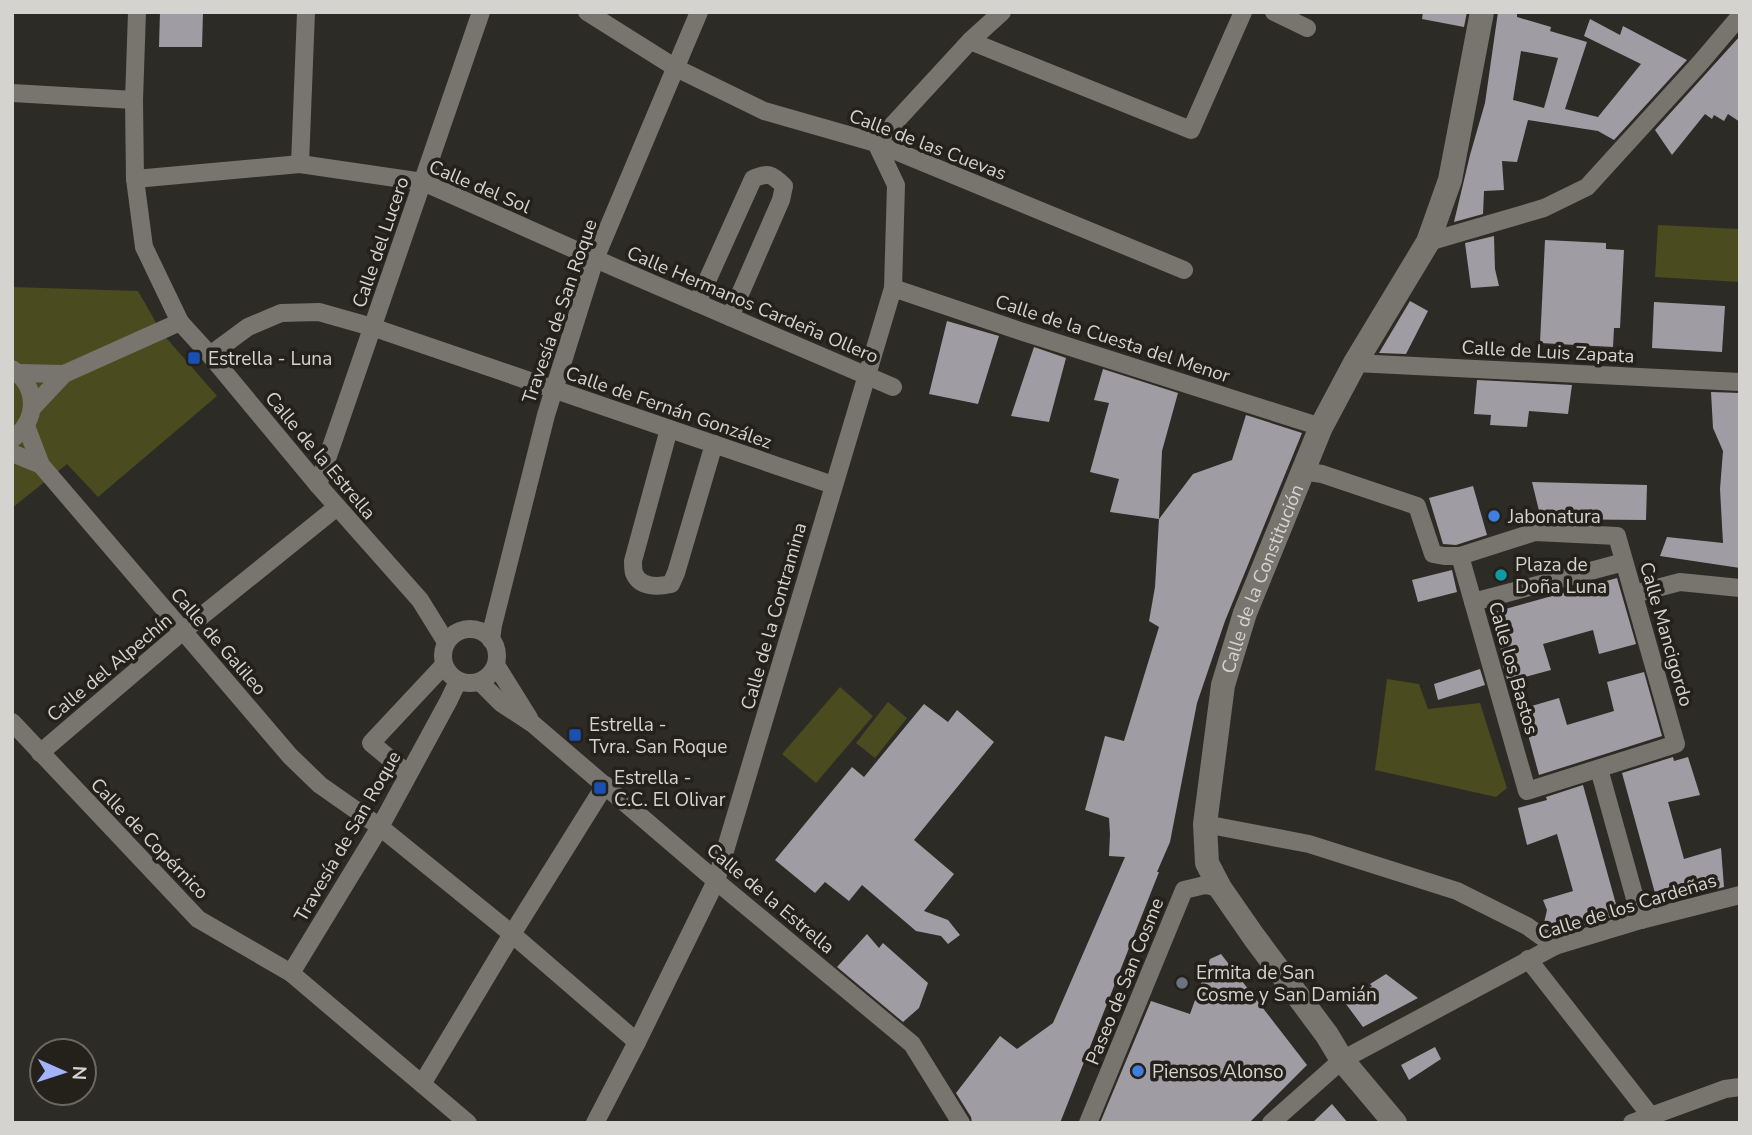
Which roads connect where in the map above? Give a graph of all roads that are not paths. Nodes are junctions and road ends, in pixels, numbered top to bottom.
1 (137, 12) edge
2 (306, 12) edge
3 (481, 12) edge
4 (587, 12) edge
5 (699, 12) edge
6 (1002, 12) edge
7 (1243, 12) edge
8 (1273, 12) edge
9 (1482, 12) edge
10 (1740, 16) edge
11 (1307, 28) dead end
12 (971, 41) junction
13 (676, 68) junction
14 (12, 93) edge
15 (134, 100) junction
16 (876, 143) junction
17 (300, 164) junction
18 (135, 179) junction
19 (423, 183) junction
20 (1428, 242) junction
21 (596, 259) junction
22 (1184, 270) dead end
23 (893, 288) junction
24 (697, 303) junction
25 (730, 317) junction
26 (180, 321) junction
27 (372, 327) junction
28 (210, 355) junction
29 (1355, 363) junction
30 (15, 371) edge
31 (64, 374) junction
32 (866, 376) junction
33 (1740, 382) edge
34 (893, 387) dead end
35 (555, 390) junction
36 (33, 408) junction
37 (26, 426) junction
38 (1321, 427) junction
39 (669, 429) junction
40 (12, 439) edge
41 (714, 444) junction
42 (12, 453) edge
43 (41, 465) junction
44 (1302, 471) junction
45 (318, 485) junction
46 (833, 485) junction
47 (337, 508) junction
48 (1460, 556) junction
49 (1625, 562) junction
50 (1740, 588) edge
51 (501, 593) junction
52 (1634, 594) junction
53 (420, 600) junction
54 (1473, 602) junction
55 (468, 629) junction
56 (183, 631) junction
57 (491, 640) junction
58 (446, 642) junction
59 (444, 665) junction
60 (496, 665) junction
61 (458, 681) junction
62 (480, 682) junction
63 (12, 722) edge
64 (533, 724) junction
65 (40, 753) junction
66 (1599, 769) junction
67 (408, 774) junction
68 (605, 785) junction
69 (1205, 824) junction
70 (380, 827) junction
71 (716, 881) junction
72 (1220, 888) junction
73 (1740, 895) edge
74 (1640, 920) junction
75 (512, 934) junction
76 (1555, 946) junction
77 (1528, 959) junction
78 (290, 973) junction
79 (637, 1042) junction
80 (1342, 1060) junction
81 (422, 1084) junction
82 (1740, 1087) edge
83 (1650, 1115) junction
84 (468, 1123) edge
85 (595, 1123) edge
86 (961, 1123) edge
87 (1088, 1123) edge
88 (1271, 1123) edge
89 (1395, 1123) edge
90 (1632, 1123) edge

1 - 15 street, Calle de la Estrella
2 - 17 street
3 - 19 street, Calle del Lucero
4 - 13 street, Calle de las Cuevas
5 - 13 street, Travesía de San Roque
6 - 12 street
7 - 12 street
8 - 11 street
9 - 20 street, Calle de la Constitución
10 - 20 street
12 - 16 street
13 - 16 street, Calle de las Cuevas
13 - 21 street, Travesía de San Roque
14 - 15 street
15 - 18 street, Calle de la Estrella
16 - 22 street, Calle de las Cuevas
16 - 23 street, Calle de la Contramina
17 - 18 street, Calle del Sol
17 - 19 street, Calle del Sol
18 - 26 street, Calle de la Estrella
19 - 21 street, Calle del Sol
19 - 27 street, Calle del Lucero
20 - 29 street, Calle de la Constitución
21 - 24 street, Calle Hermanos Cardeña Ollero
21 - 35 street, Travesía de San Roque
23 - 32 street, Calle de la Contramina
23 - 38 street, Calle de la Cuesta del Menor
24 - 25 street, Calle Hermanos Cardeña Ollero
24 - 25 street
25 - 32 street, Calle Hermanos Cardeña Ollero
26 - 28 street, Calle de la Estrella
26 - 31 street
27 - 28 street, Calle de Fernán González
27 - 35 street, Calle de Fernán González
27 - 45 street, Calle del Lucero
28 - 45 street, Calle de la Estrella
29 - 33 street, Calle de Luis Zapata
29 - 38 street, Calle de la Constitución
30 - 31 street
30 - 36 street
31 - 36 street
32 - 34 street, Calle Hermanos Cardeña Ollero
32 - 46 street, Calle de la Contramina
35 - 39 street, Calle de Fernán González
35 - 51 street, Travesía de San Roque
36 - 37 street
37 - 40 street
37 - 43 street, Calle de Galileo
38 - 44 street, Calle de la Constitución
39 - 41 street, Calle de Fernán González
39 - 41 street
41 - 46 street, Calle de Fernán González
42 - 43 street, Calle de Galileo
43 - 56 street, Calle de Galileo
44 - 48 street
44 - 69 street, Calle de la Constitución
45 - 47 street, Calle de la Estrella
46 - 71 street, Calle de la Contramina
47 - 53 street, Calle de la Estrella
47 - 56 street, Calle del Alpechín
48 - 49 street, Calle Mancigordo
48 - 54 street, Calle los Bastos
49 - 52 street, Calle Mancigordo
49 - 54 street
50 - 52 street
51 - 55 street, Travesía de San Roque
51 - 57 street, Travesía de San Roque
52 - 66 street, Calle Mancigordo
53 - 55 street, Calle de la Estrella
53 - 58 street, Calle de la Estrella
54 - 66 street, Calle los Bastos
55 - 57 street
55 - 58 street
56 - 65 street, Calle del Alpechín
56 - 70 street, Calle de Galileo
57 - 60 street
58 - 59 street
59 - 61 street
59 - 67 street
60 - 62 street
60 - 64 street, Calle de la Estrella
61 - 62 street
61 - 67 street, Travesía de San Roque
62 - 64 street, Calle de la Estrella
63 - 65 street, Calle de Copérnico
64 - 68 street, Calle de la Estrella
65 - 78 street, Calle de Copérnico
66 - 74 street
67 - 70 street, Travesía de San Roque
68 - 71 street, Calle de la Estrella
68 - 75 street
69 - 72 street, Calle de la Constitución
69 - 76 street
70 - 75 street, Calle de Galileo
70 - 78 street, Travesía de San Roque
71 - 79 street, Calle de la Contramina
71 - 86 street, Calle de la Estrella
72 - 80 street, Calle de la Constitución
72 - 87 street, Paseo de San Cosme
73 - 74 street, Calle de los Cardeñas
74 - 76 street, Calle de los Cardeñas
75 - 79 street, Calle de Galileo
75 - 81 street
76 - 77 street, Calle de los Cardeñas
77 - 80 street, Calle de los Cardeñas
77 - 83 street
78 - 81 street, Calle de Copérnico
79 - 85 street, Calle de la Contramina
80 - 88 street, Calle de los Cardeñas
80 - 89 street, Calle de la Constitución
81 - 84 street, Calle de Copérnico
82 - 83 street
83 - 90 street

